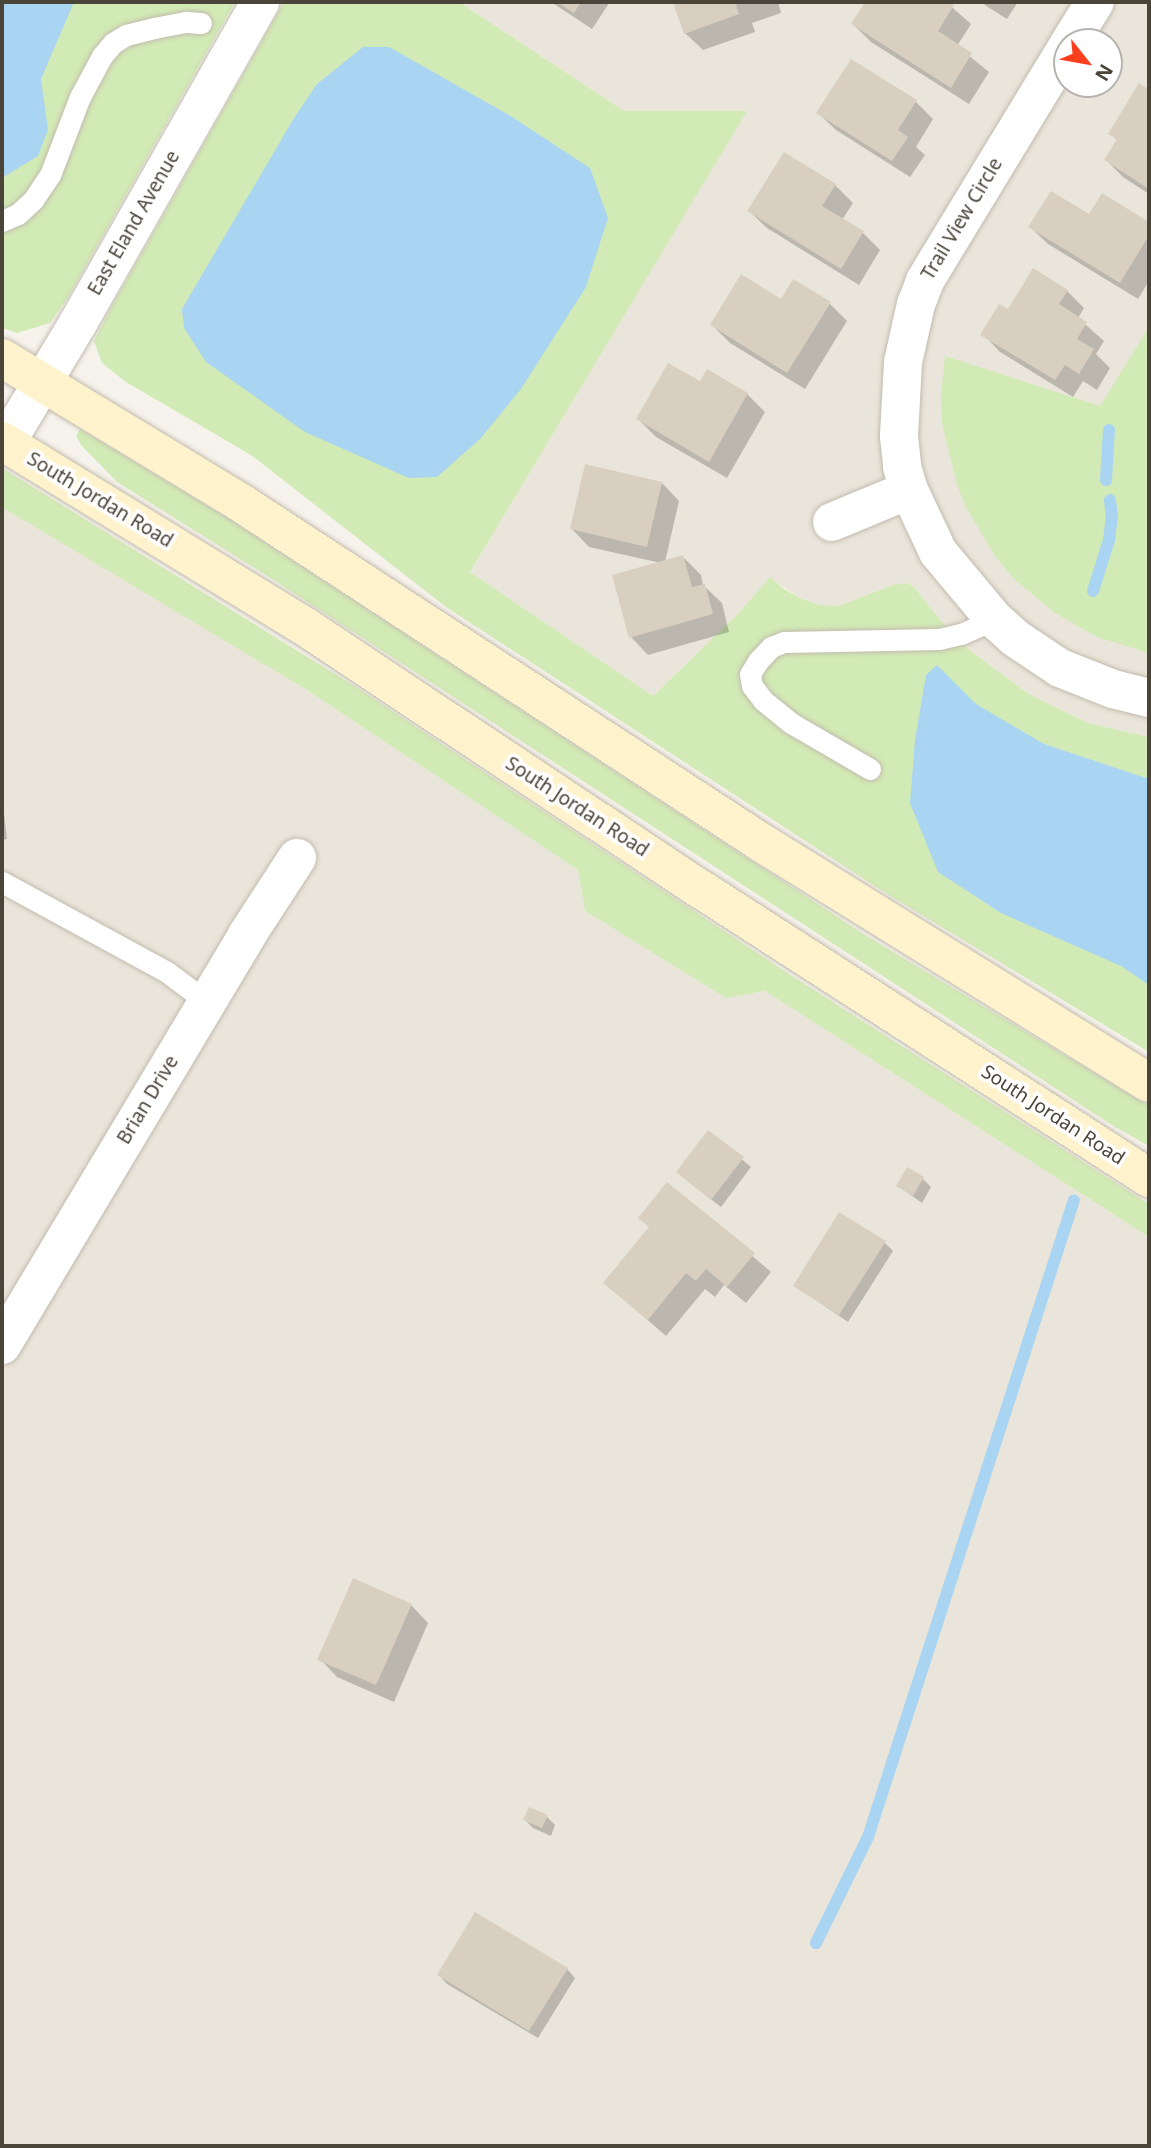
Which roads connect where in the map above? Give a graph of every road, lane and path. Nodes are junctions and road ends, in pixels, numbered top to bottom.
1 (260, 2) edge
2 (1095, 2) edge
3 (201, 23) dead end
4 (1079, 28) edge
5 (1053, 70) edge
6 (2, 221) edge
7 (2, 358) edge
8 (43, 382) junction
9 (4, 442) edge
10 (909, 490) junction
11 (832, 522) dead end
12 (994, 619) junction
13 (1149, 698) edge
14 (870, 769) dead end
15 (297, 858) dead end
16 (2, 882) edge
17 (207, 1002) junction
18 (1149, 1083) edge
19 (1149, 1178) edge
20 (12, 1304) edge
21 (2, 1345) edge

1 - 8 street, East Eland Avenue
2 - 4 street
3 - 6 lane
5 - 10 street, Trail View Circle
7 - 8 main road
8 - 9 street, East Eland Avenue
8 - 18 main road
9 - 19 main road, South Jordan Road
10 - 11 street
10 - 12 street, Trail View Circle
12 - 13 street, Trail View Circle
12 - 14 lane
15 - 17 street, Brian Drive
16 - 17 lane
17 - 20 street, Brian Drive
20 - 21 street, Brian Drive

